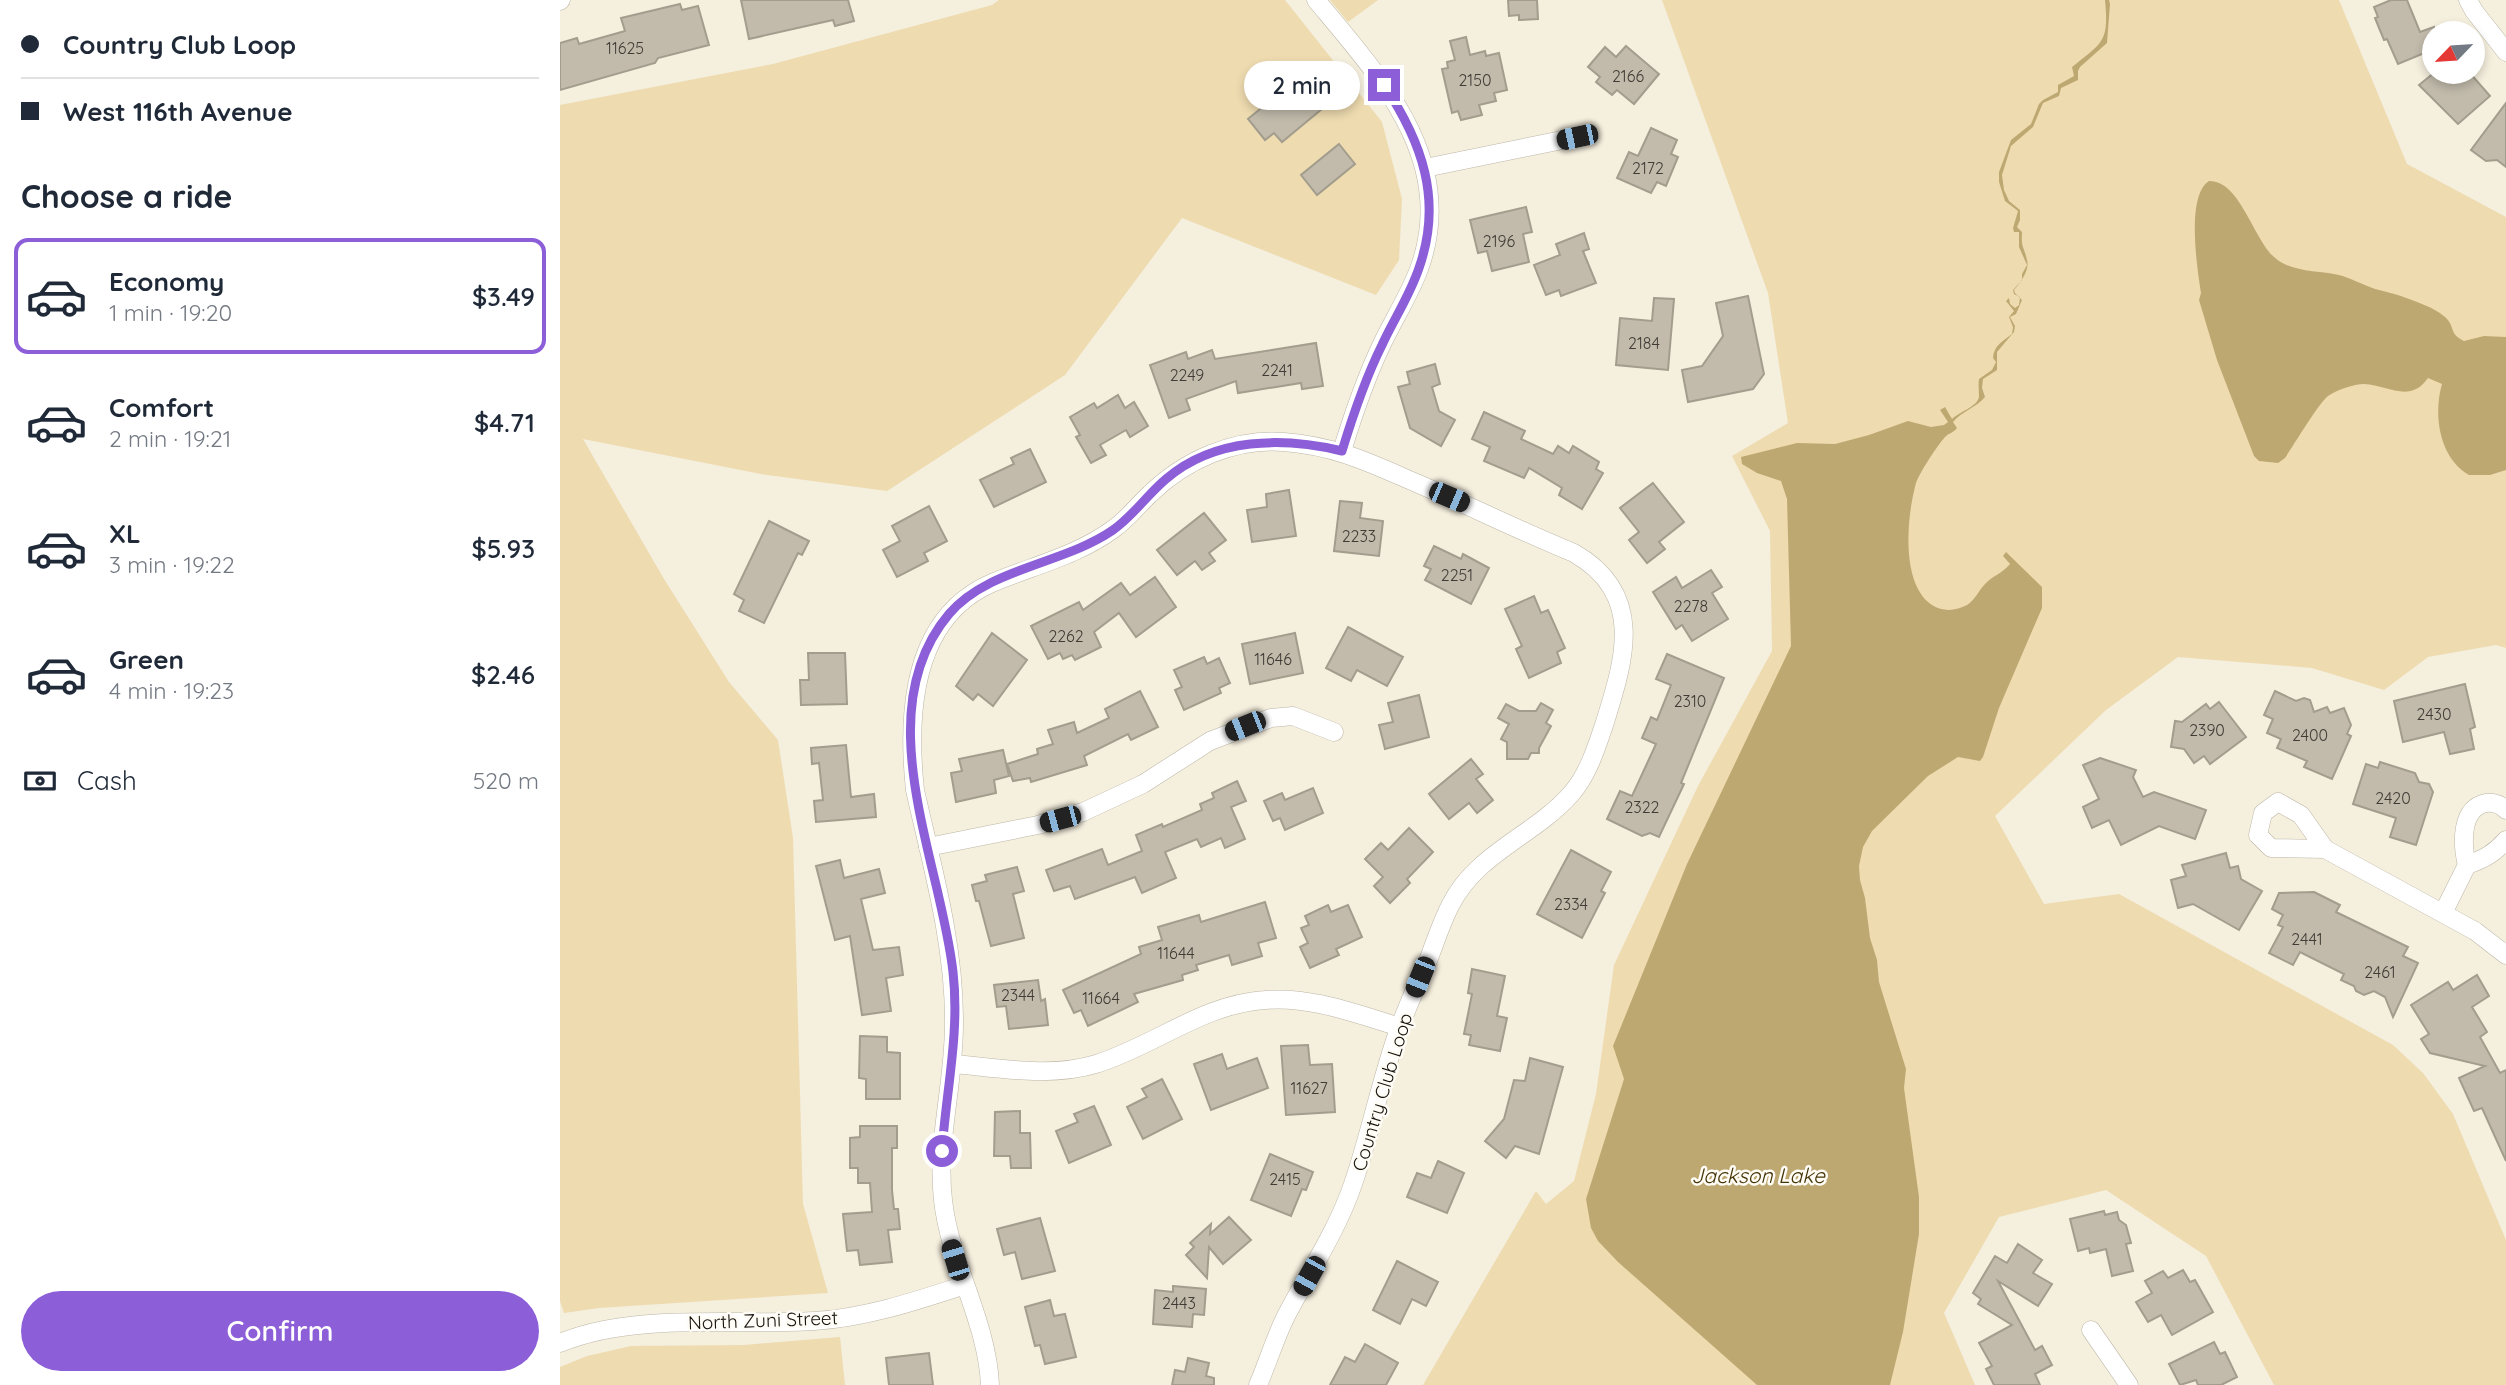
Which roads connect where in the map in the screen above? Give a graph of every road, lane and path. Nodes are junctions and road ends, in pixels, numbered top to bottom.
1 (1316, 0) edge
2 (2468, 0) edge
3 (2506, 52) edge
4 (1577, 137) dead end
5 (1425, 168) junction
6 (1342, 451) junction
7 (1334, 732) dead end
8 (2506, 810) edge
9 (2506, 840) edge
10 (928, 847) junction
11 (2325, 849) dead end
12 (2467, 865) junction
13 (2443, 913) junction
14 (2506, 956) edge
15 (1400, 1027) junction
16 (953, 1064) junction
17 (965, 1285) junction
18 (2091, 1330) dead end
19 (560, 1343) edge
20 (990, 1385) edge
21 (1258, 1385) edge
22 (2129, 1385) edge

1 - 5 street
2 - 3 street
4 - 5 street
5 - 6 street
6 - 10 street, Country Club Loop
6 - 15 street, Country Club Loop
7 - 10 street
8 - 12 street
9 - 12 street
10 - 16 street, Country Club Loop
11 - 13 street
12 - 13 street
13 - 14 street
15 - 16 street
15 - 21 street, Country Club Loop
16 - 17 street, Country Club Loop
17 - 19 street, North Zuni Street
17 - 20 street, Country Club Loop
18 - 22 street

